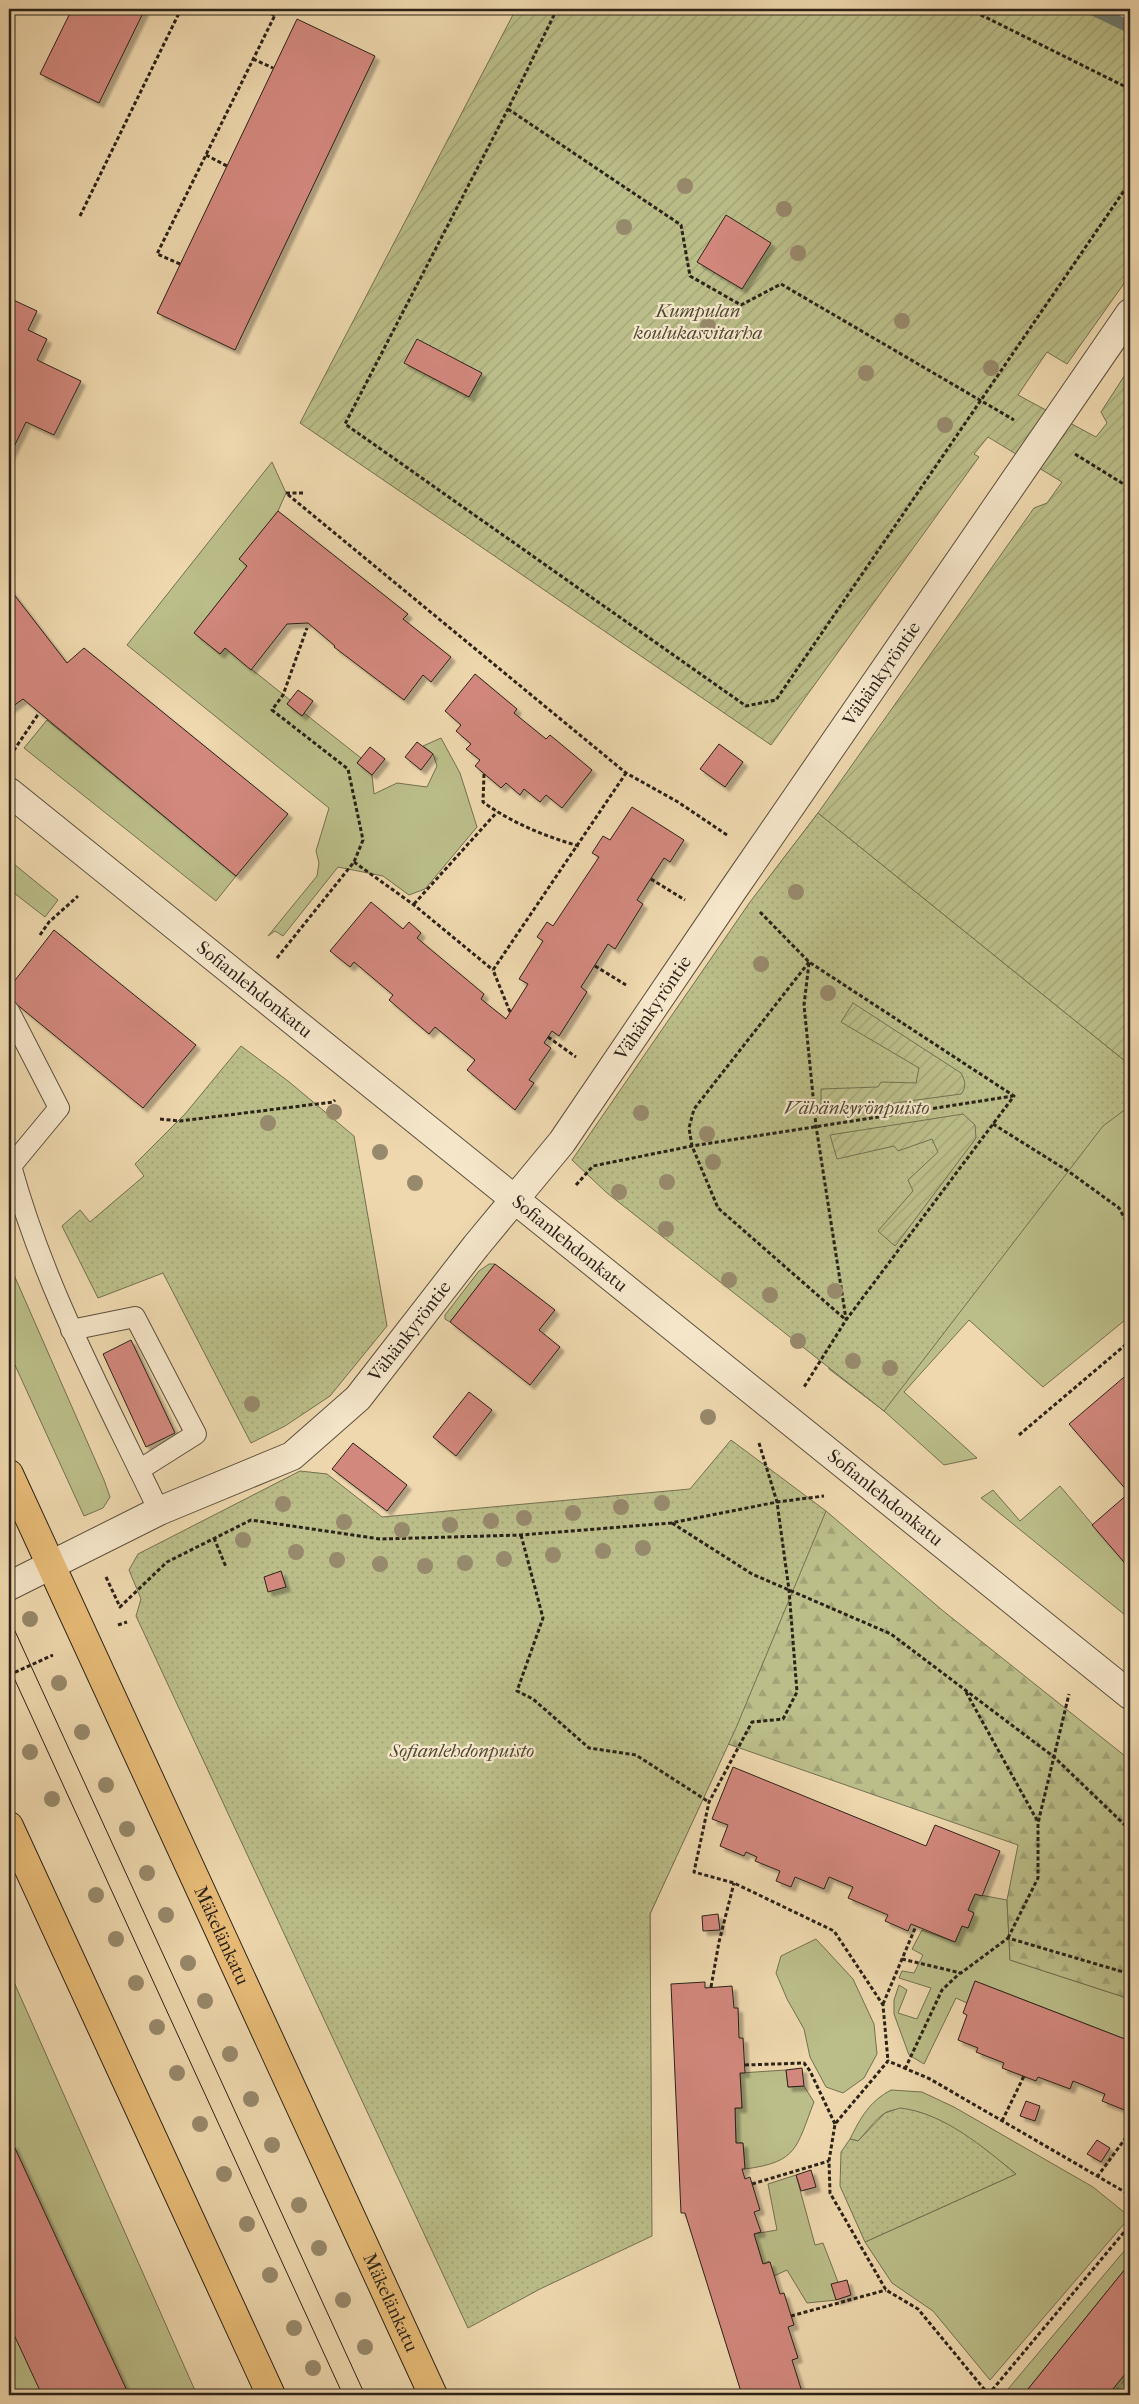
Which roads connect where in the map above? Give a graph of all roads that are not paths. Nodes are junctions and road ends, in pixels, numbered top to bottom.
1 (1130, 313) edge
2 (9, 792) edge
3 (9, 1011) edge
4 (514, 1200) junction
5 (16, 1217) edge
6 (71, 1330) junction
7 (139, 1470) junction
8 (9, 1474) edge
9 (159, 1511) junction
10 (50, 1566) junction
11 (9, 1586) edge
12 (1130, 1696) edge
13 (9, 1826) edge
14 (271, 2395) edge
15 (433, 2395) edge

1 - 4 street, Vähänkyröntie
2 - 4 street, Sofianlehdonkatu
3 - 5 lane
4 - 9 street, Vähänkyröntie
4 - 12 street, Sofianlehdonkatu
5 - 6 lane
6 - 7 lane
6 - 7 lane
7 - 9 lane
8 - 10 main road, Mäkelänkatu
9 - 10 street, Vähänkyröntie
10 - 11 street, Vähänkyröntie
10 - 15 main road, Mäkelänkatu
13 - 14 main road

